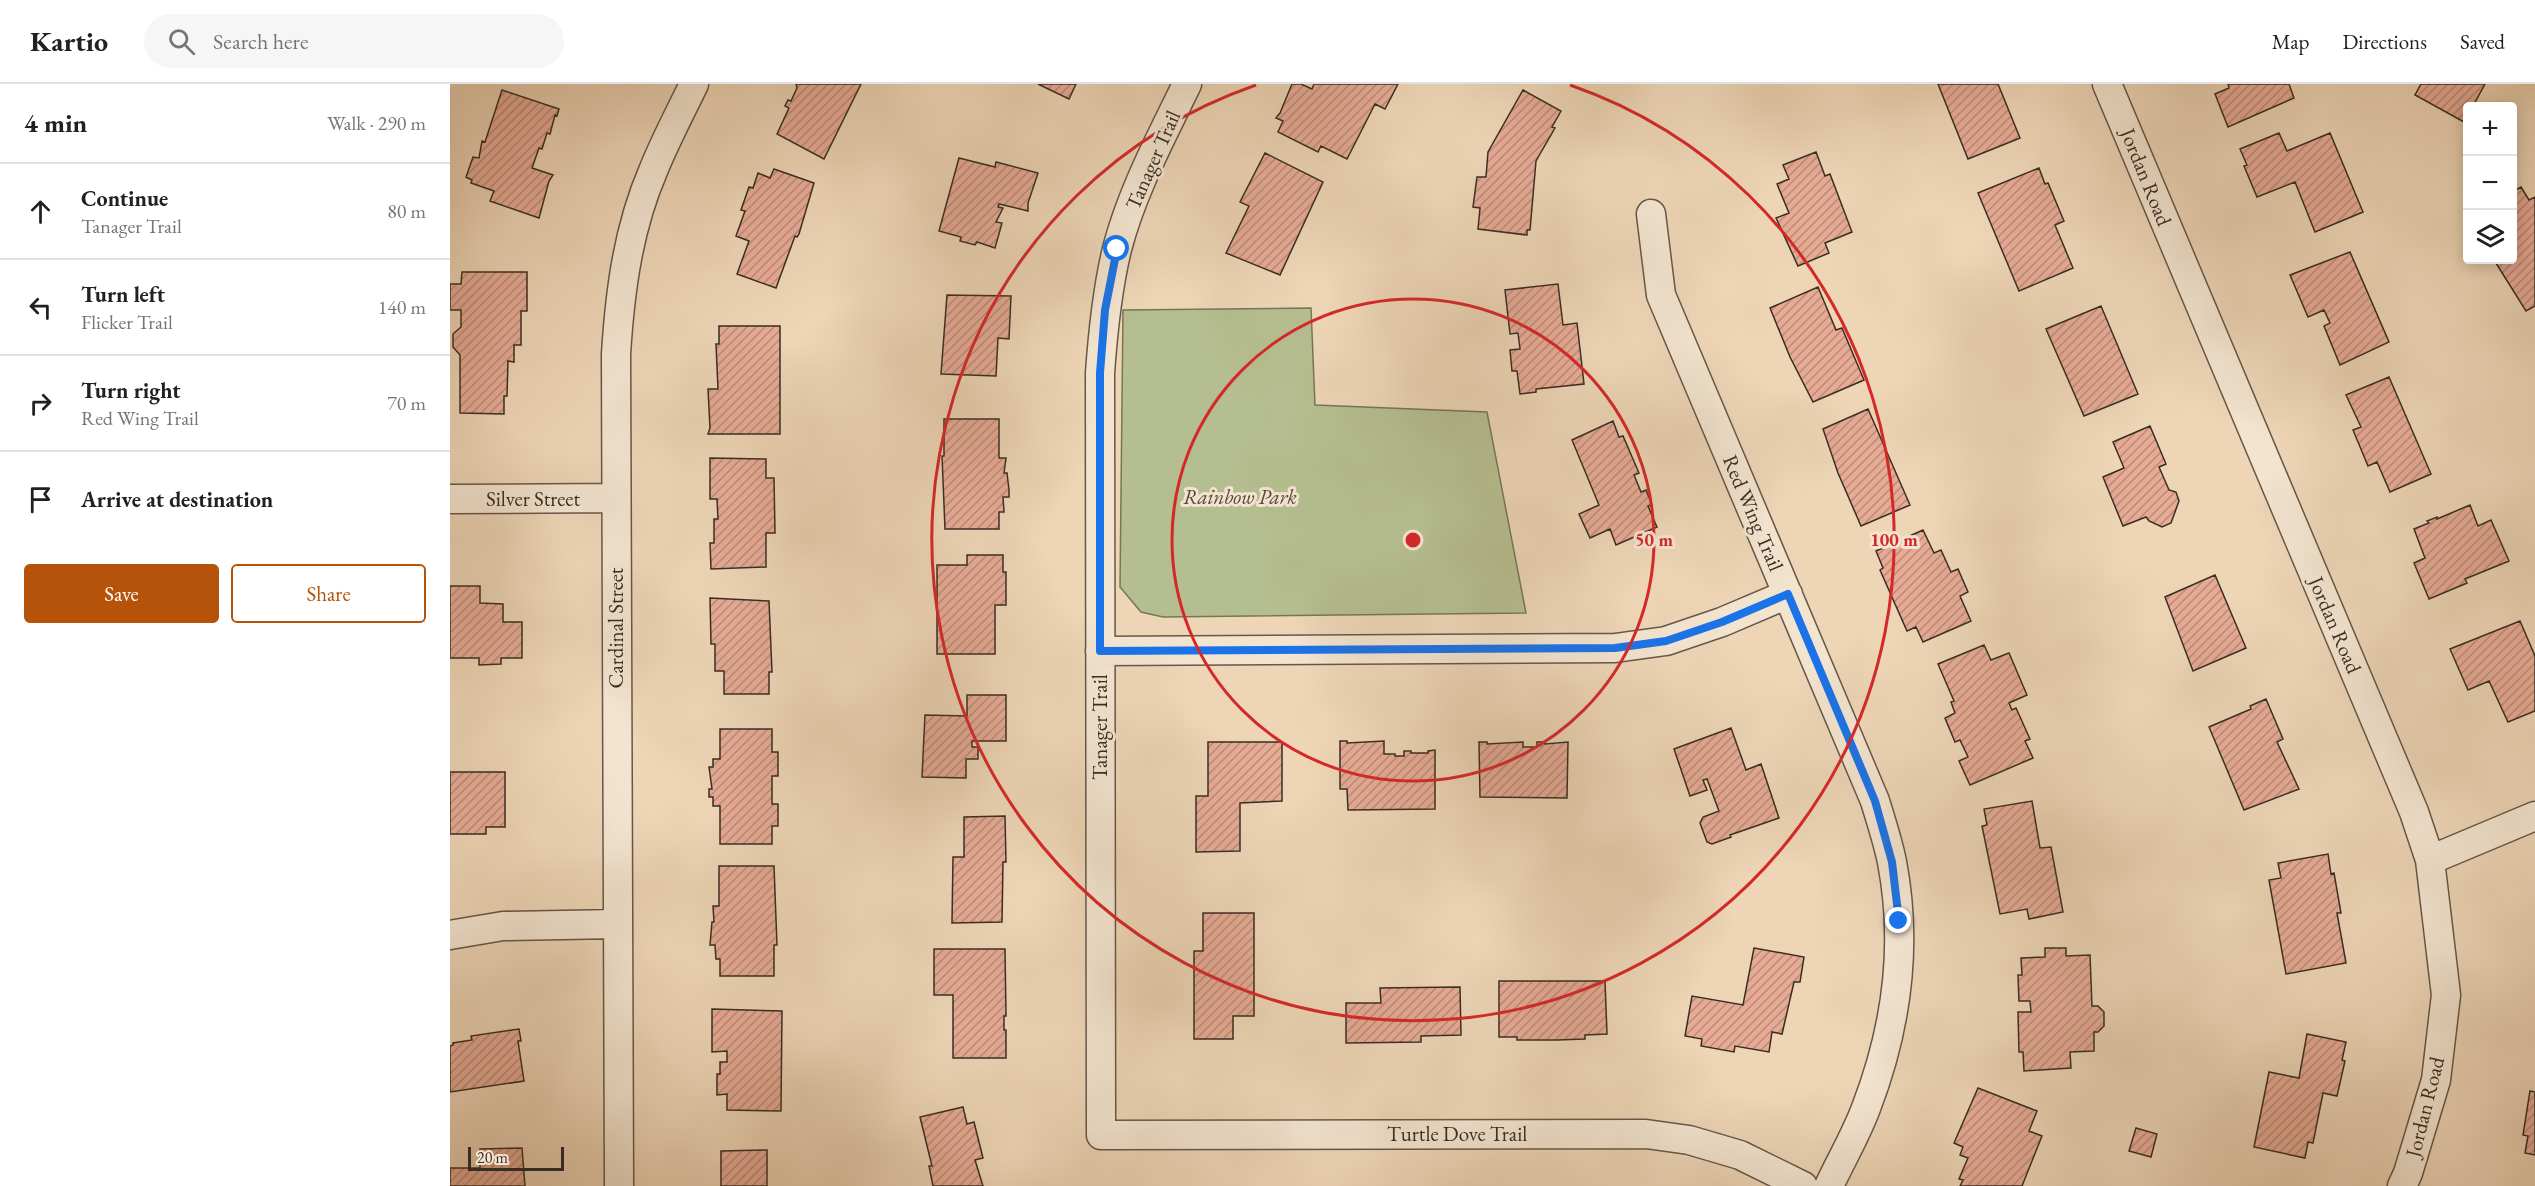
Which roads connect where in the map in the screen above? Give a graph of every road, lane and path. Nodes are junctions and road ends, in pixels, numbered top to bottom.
1 (694, 84) edge
2 (1187, 84) edge
3 (2107, 84) edge
4 (1651, 214) dead end
5 (616, 498) junction
6 (450, 499) edge
7 (1788, 594) junction
8 (1100, 651) junction
9 (2535, 816) edge
10 (2430, 860) junction
11 (617, 924) junction
12 (450, 935) edge
13 (1101, 1135) joint
14 (619, 1186) edge
15 (1803, 1186) edge
16 (1829, 1186) edge
17 (2402, 1186) edge

1 - 5 street, Cardinal Street
2 - 8 street, Tanager Trail
3 - 10 street, Jordan Road
4 - 7 street, Red Wing Trail
5 - 6 street, Silver Street
5 - 11 street, Cardinal Street
7 - 8 street
7 - 16 street, Red Wing Trail
8 - 13 street, Tanager Trail
9 - 10 street
10 - 17 street, Jordan Road
11 - 12 street
11 - 14 street, Cardinal Street
13 - 15 street, Turtle Dove Trail

